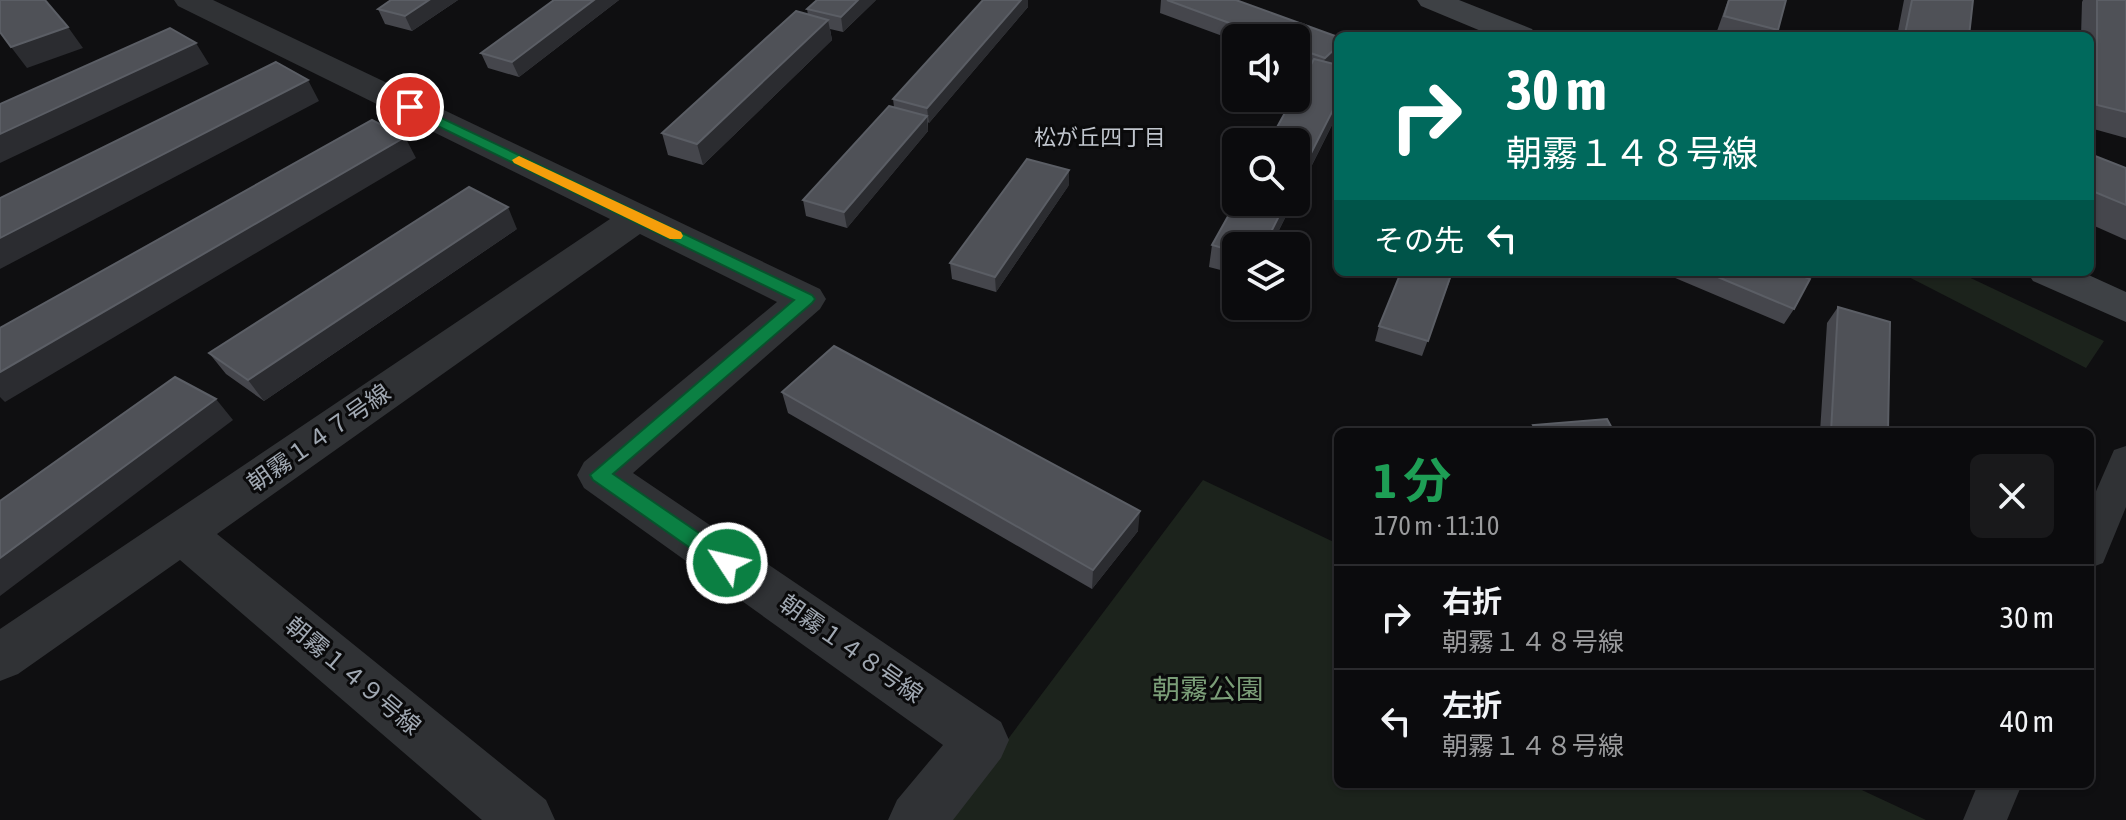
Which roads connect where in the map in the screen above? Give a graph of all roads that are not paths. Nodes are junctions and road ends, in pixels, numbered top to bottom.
1 (189, 0) edge
2 (1432, 0) edge
3 (1458, 0) edge
4 (1511, 32) edge
5 (1535, 32) edge
6 (638, 218) junction
7 (2094, 274) edge
8 (2056, 276) edge
9 (2126, 288) edge
10 (2126, 308) edge
11 (2126, 460) edge
12 (181, 533) junction
13 (2094, 542) edge
14 (0, 658) edge
15 (1998, 788) edge
16 (526, 820) edge
17 (917, 820) edge
18 (1985, 820) edge

1 - 6 street, 朝霧１４８号線
2 - 4 main road
3 - 5 main road
6 - 12 street, 朝霧１４７号線
6 - 17 street, 朝霧１４８号線
7 - 9 main road
8 - 10 main road
11 - 13 street
12 - 14 street, 朝霧１４７号線
12 - 16 street, 朝霧１４９号線
15 - 18 street

